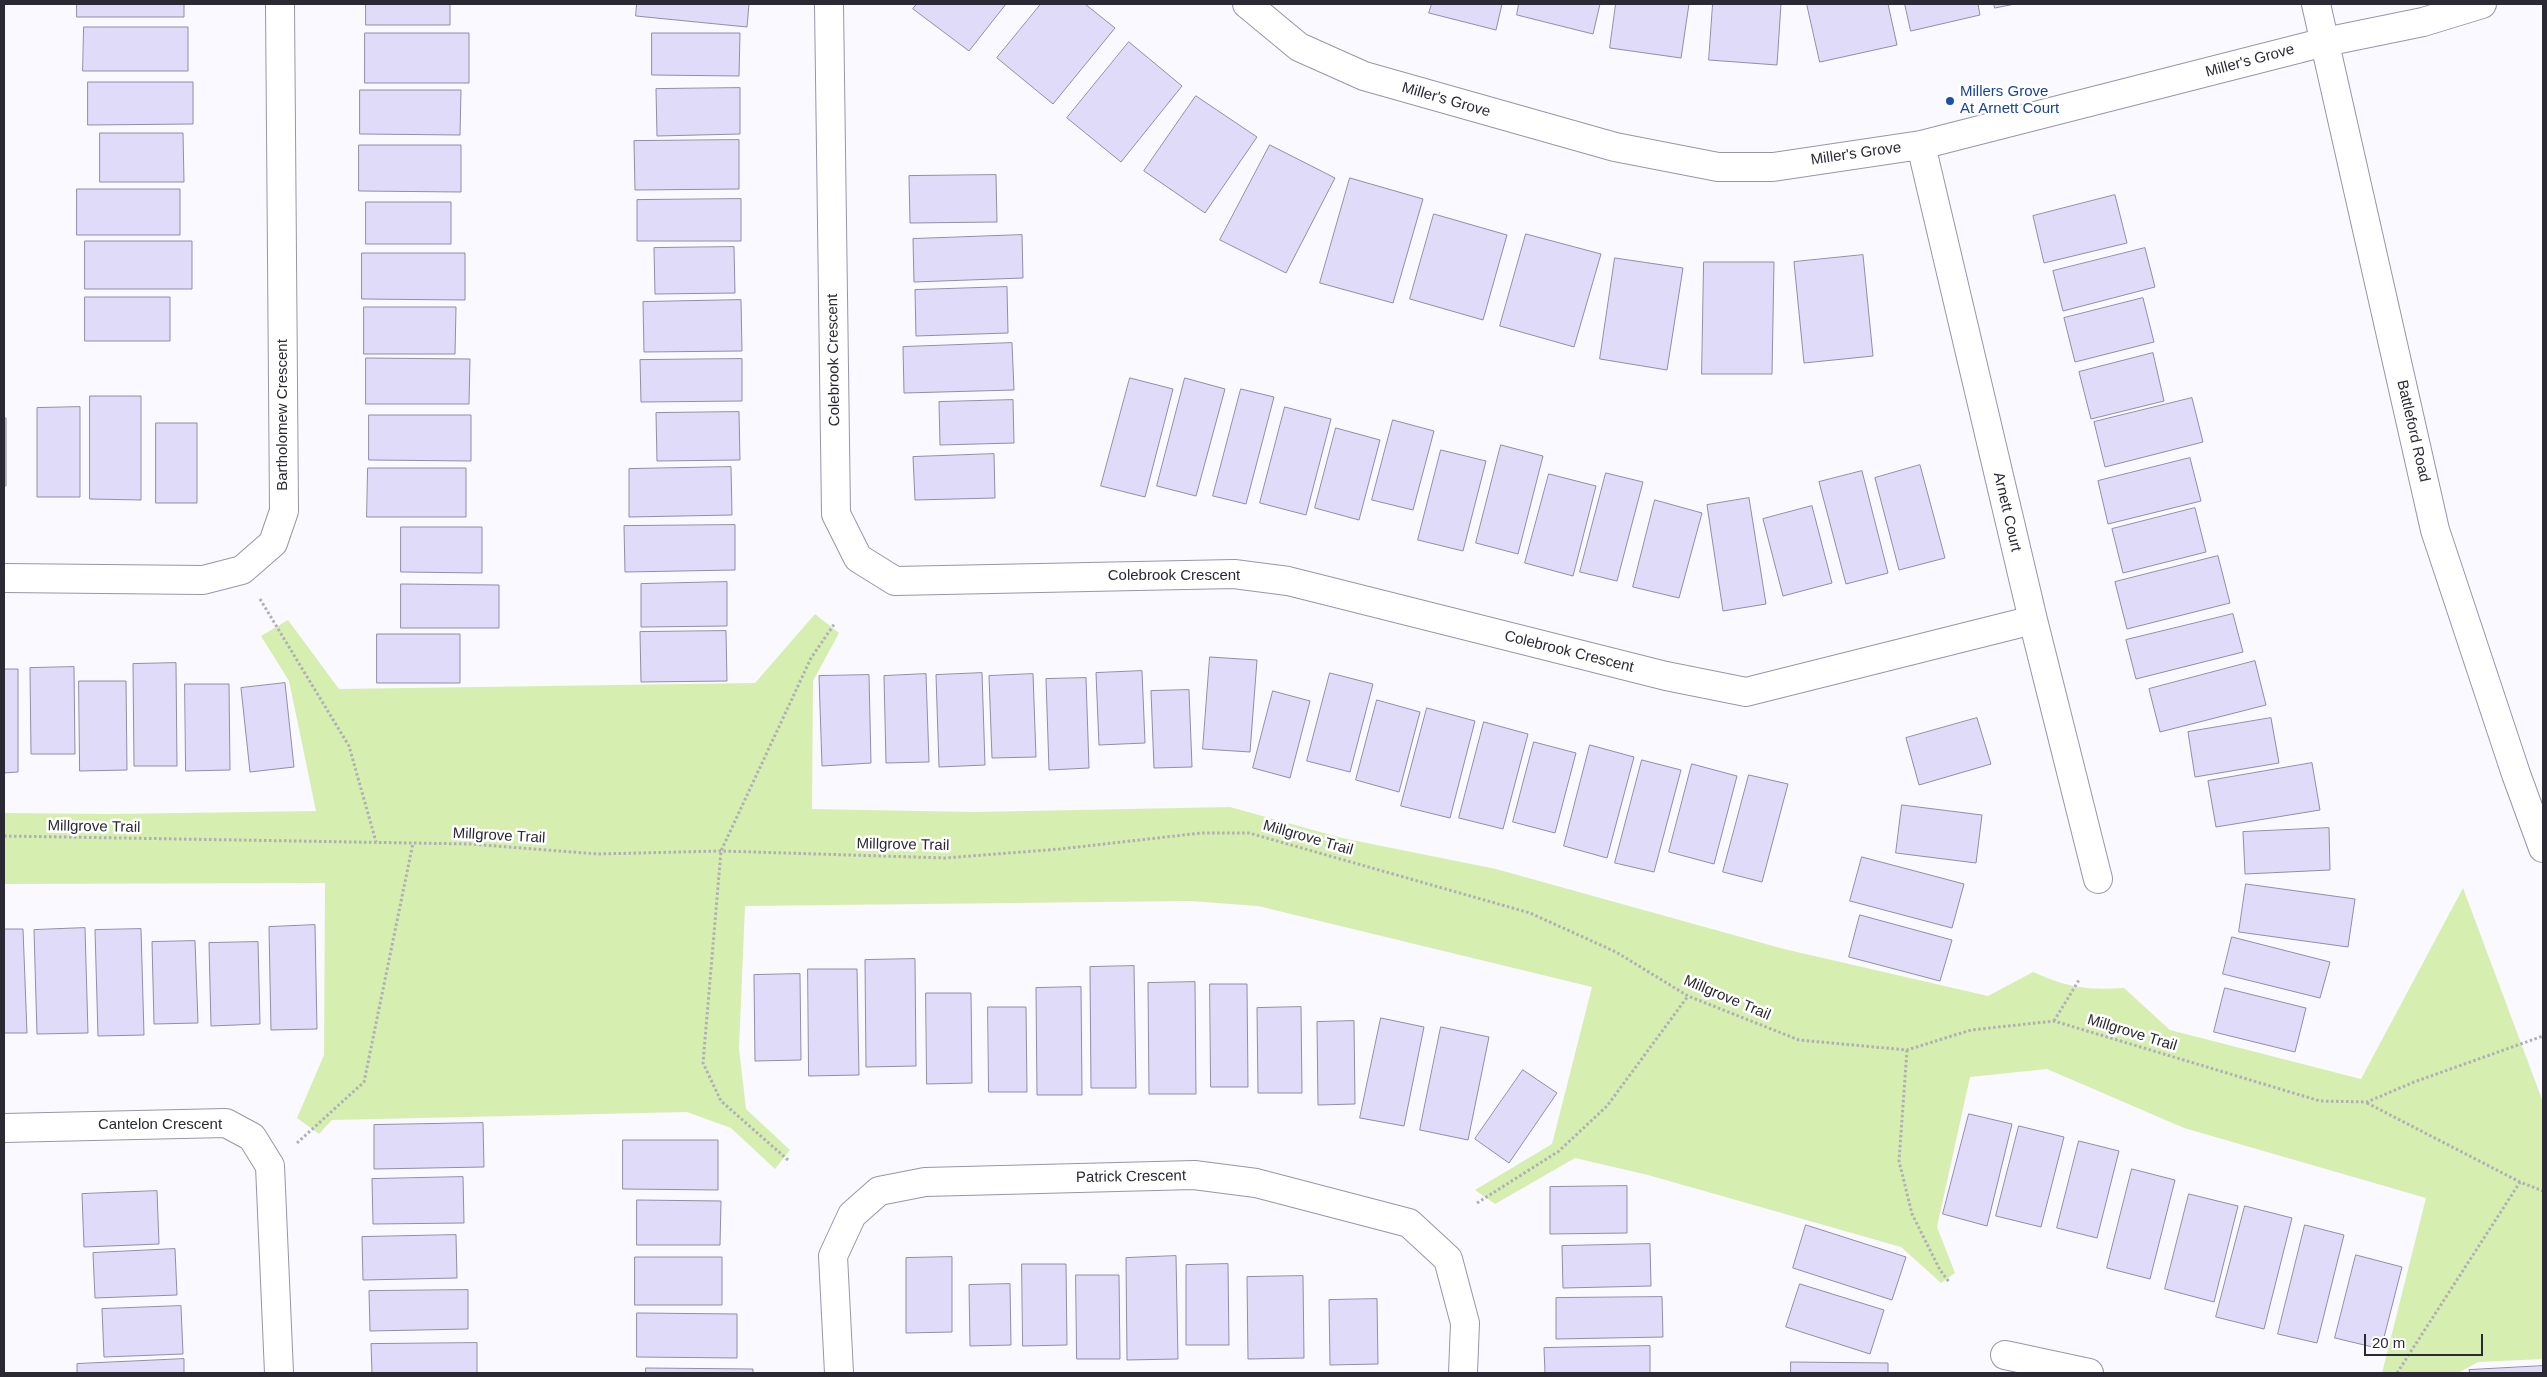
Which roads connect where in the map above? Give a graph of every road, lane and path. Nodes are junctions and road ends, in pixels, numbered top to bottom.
1 (280, 4) edge
2 (829, 4) edge
3 (1247, 4) edge
4 (2316, 4) edge
5 (2482, 4) edge
6 (2325, 42) junction
7 (1921, 145) junction
8 (242, 570) junction
9 (4, 578) edge
10 (2032, 620) junction
11 (835, 623) dead end
12 (4, 836) edge
13 (376, 842) junction
14 (413, 843) junction
15 (2543, 848) edge
16 (721, 851) junction
17 (2098, 879) dead end
18 (2079, 980) dead end
19 (1688, 996) junction
20 (2054, 1021) junction
21 (2543, 1036) edge
22 (1907, 1050) junction
23 (2367, 1102) junction
24 (4, 1128) edge
25 (788, 1160) dead end
26 (270, 1166) junction
27 (2520, 1182) junction
28 (2543, 1190) edge
29 (1477, 1203) dead end
30 (1949, 1282) dead end
31 (2005, 1355) dead end
32 (279, 1373) edge
33 (839, 1373) edge
34 (1463, 1373) edge
35 (2089, 1373) edge
36 (2397, 1373) edge

1 - 8 street, Bartholomew Crescent
2 - 10 street, Colebrook Crescent
3 - 7 street, Miller's Grove
4 - 6 street, Battleford Road
5 - 6 street, Miller's Grove
6 - 7 street, Miller's Grove
6 - 15 street, Battleford Road
7 - 10 street, Arnett Court
8 - 9 street, Bartholomew Crescent
8 - 13 path
10 - 17 street, Arnett Court
11 - 16 path
12 - 13 path, Millgrove Trail
13 - 14 path, Millgrove Trail
14 - 16 path, Millgrove Trail
14 - 26 path
16 - 19 path, Millgrove Trail
16 - 25 path
18 - 20 path
19 - 22 path, Millgrove Trail
19 - 29 path
20 - 22 path, Millgrove Trail
20 - 23 path, Millgrove Trail
21 - 23 path, Millgrove Trail
22 - 30 path
23 - 27 path
24 - 26 street, Cantelon Crescent
26 - 32 street, Cantelon Crescent
27 - 28 path
27 - 36 path
31 - 35 street
33 - 34 street, Patrick Crescent

